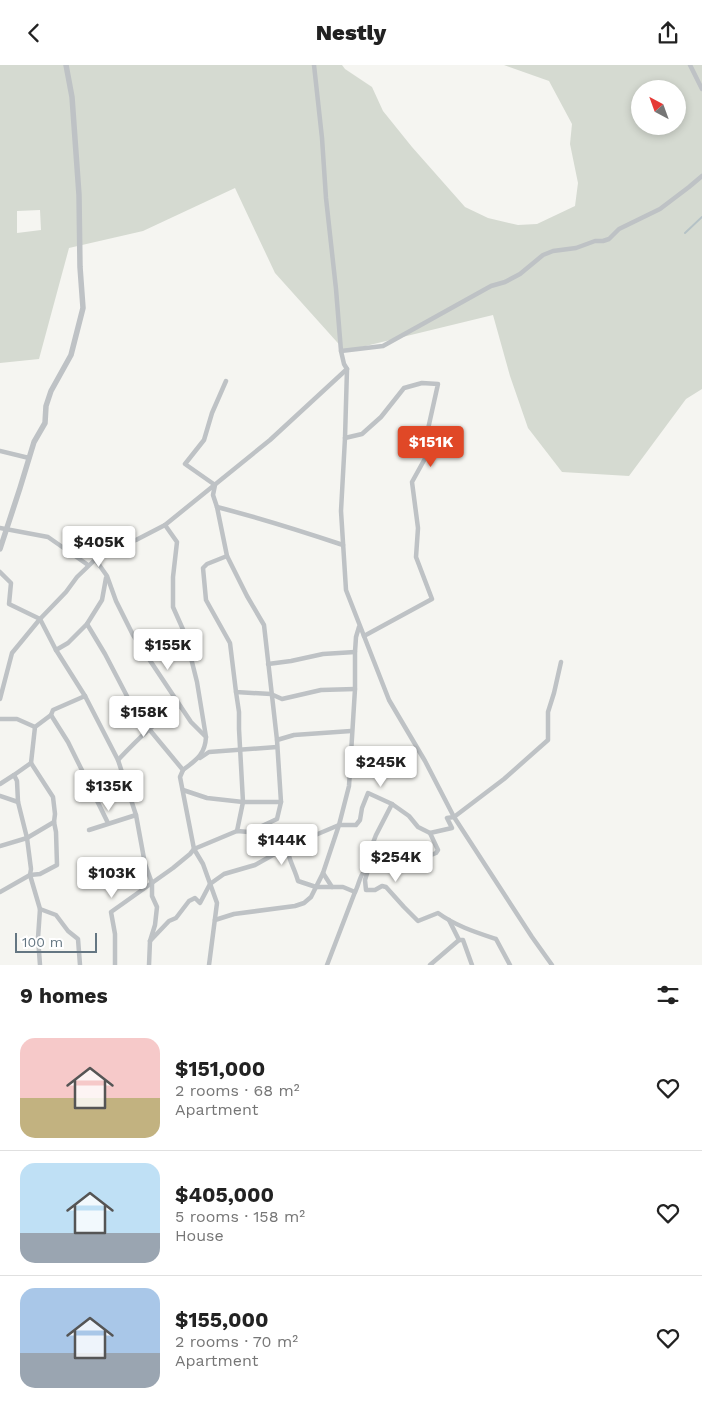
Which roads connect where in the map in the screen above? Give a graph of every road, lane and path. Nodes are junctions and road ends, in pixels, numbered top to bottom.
1 (66, 65) edge
2 (314, 65) edge
3 (690, 65) edge
4 (702, 89) edge
5 (702, 175) edge
6 (341, 351) junction
7 (347, 369) junction
8 (226, 381) dead end
9 (345, 438) junction
10 (0, 451) edge
11 (29, 458) junction
12 (215, 485) junction
13 (217, 507) junction
14 (165, 525) junction
15 (3, 529) edge
16 (343, 545) junction
17 (0, 549) edge
18 (227, 556) junction
19 (95, 559) junction
20 (88, 565) junction
21 (0, 572) edge
22 (107, 576) junction
23 (40, 619) junction
24 (87, 624) junction
25 (359, 627) junction
26 (364, 636) junction
27 (56, 650) junction
28 (355, 652) junction
29 (561, 662) dead end
30 (268, 664) junction
31 (355, 689) junction
32 (236, 692) junction
33 (271, 694) junction
34 (85, 696) junction
35 (0, 699) edge
36 (180, 706) junction
37 (51, 715) junction
38 (0, 719) edge
39 (36, 727) junction
40 (149, 729) junction
41 (351, 731) junction
42 (206, 737) junction
43 (277, 740) junction
44 (277, 747) junction
45 (241, 749) junction
46 (198, 759) junction
47 (118, 760) junction
48 (31, 763) junction
49 (183, 770) junction
50 (14, 775) junction
51 (0, 784) edge
52 (183, 790) junction
53 (0, 796) edge
54 (243, 801) junction
55 (18, 802) junction
56 (281, 802) junction
57 (392, 804) junction
58 (136, 815) junction
59 (454, 817) junction
60 (54, 822) junction
61 (108, 823) junction
62 (339, 825) junction
63 (89, 829) dead end
64 (237, 831) junction
65 (430, 833) junction
66 (27, 838) junction
67 (0, 845) edge
68 (287, 847) junction
69 (194, 849) junction
70 (368, 870) junction
71 (323, 873) junction
72 (30, 875) junction
73 (152, 883) junction
74 (210, 884) junction
75 (316, 887) junction
76 (332, 887) junction
77 (0, 892) edge
78 (355, 892) junction
79 (40, 909) junction
80 (215, 920) junction
81 (449, 920) junction
82 (459, 940) junction
83 (150, 941) junction
84 (40, 965) edge
85 (80, 965) edge
86 (115, 965) edge
87 (149, 965) edge
88 (209, 965) edge
89 (327, 965) edge
90 (430, 965) edge
91 (472, 965) edge
92 (510, 965) edge
93 (552, 965) edge

1 - 11 street
2 - 6 street
3 - 4 street
5 - 6 street
6 - 7 street
7 - 9 street
7 - 12 street
8 - 12 street
9 - 16 street
9 - 26 street
10 - 11 street
11 - 15 street
12 - 13 street
12 - 14 street
13 - 16 street
13 - 18 street
14 - 19 street
14 - 42 street
15 - 17 street
15 - 20 street
16 - 25 street
18 - 30 street
18 - 32 street
19 - 20 street
19 - 22 street
20 - 23 street
21 - 23 street
22 - 24 street
22 - 36 street
23 - 27 street
23 - 35 street
24 - 27 street
24 - 40 street
25 - 26 street
25 - 28 street
26 - 59 street
27 - 34 street
28 - 30 street
28 - 31 street
29 - 59 street
30 - 33 street
31 - 33 street
31 - 41 street
32 - 33 street
32 - 45 street
33 - 43 street
34 - 37 street
34 - 47 street
36 - 40 street
36 - 42 street
37 - 39 street
37 - 61 street
38 - 39 street
39 - 48 street
40 - 47 street
40 - 49 street
41 - 43 street
41 - 62 street
42 - 46 street
43 - 44 street
44 - 45 street
44 - 56 street
45 - 46 street
45 - 54 street
46 - 49 street
47 - 58 street
48 - 50 street
48 - 60 street
49 - 52 street
50 - 51 street
50 - 55 street
52 - 54 street
52 - 69 street
53 - 55 street
54 - 56 street
54 - 64 street
55 - 66 street
56 - 64 street
57 - 62 street
57 - 65 street
57 - 70 street
58 - 61 street
58 - 73 street
59 - 65 street
59 - 93 street
60 - 66 street
60 - 72 street
61 - 63 street
62 - 68 street
62 - 71 street
64 - 69 street
65 - 70 street
66 - 67 street
66 - 72 street
68 - 74 street
68 - 75 street
69 - 73 street
69 - 74 street
70 - 78 street
70 - 81 street
71 - 75 street
71 - 76 street
72 - 77 street
72 - 79 street
73 - 83 street
73 - 86 street
74 - 80 street
74 - 83 street
75 - 76 street
75 - 80 street
76 - 78 street
78 - 89 street
79 - 84 street
79 - 85 street
80 - 88 street
81 - 82 street
81 - 92 street
82 - 90 street
82 - 91 street
83 - 87 street

